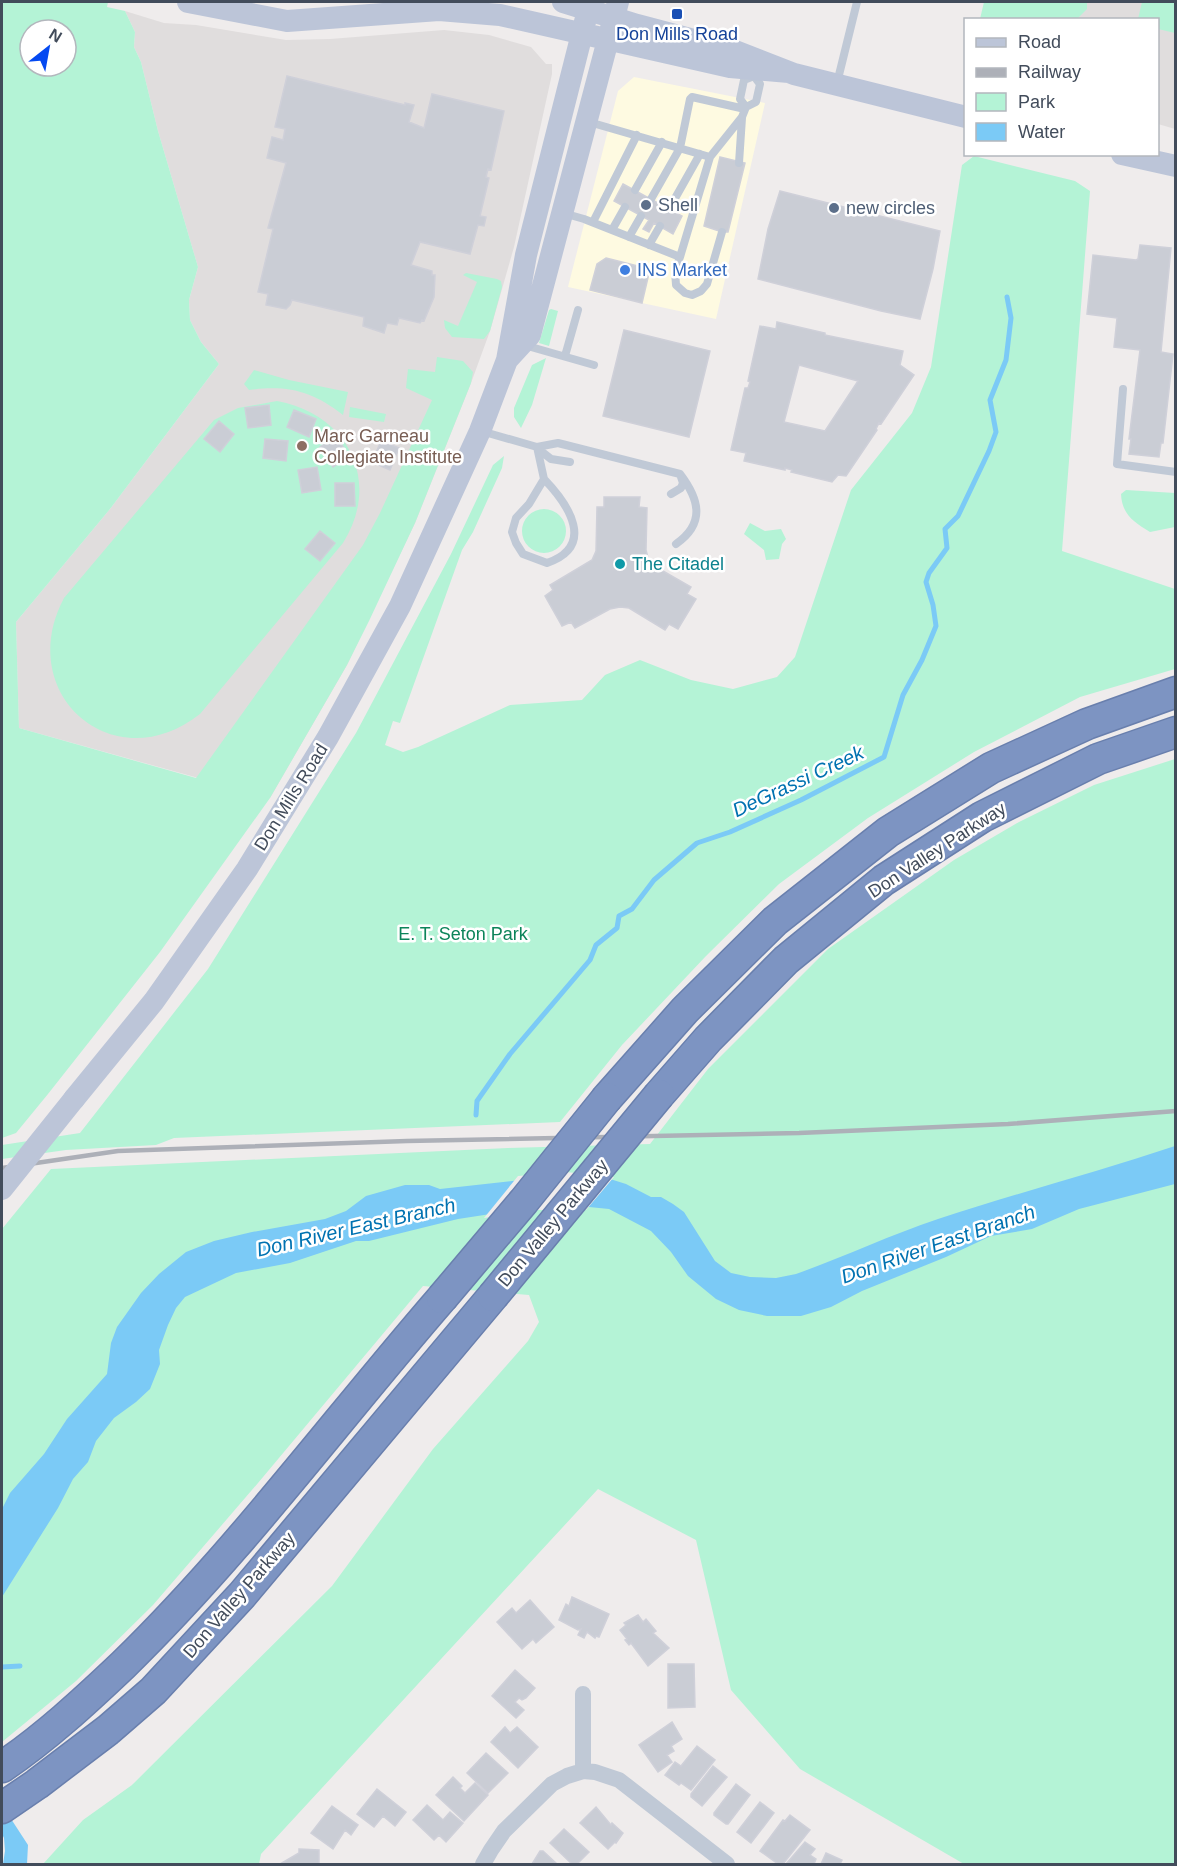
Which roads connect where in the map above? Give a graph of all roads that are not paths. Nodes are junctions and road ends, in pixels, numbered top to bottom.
1 (188, 2) edge
2 (269, 2) edge
3 (563, 2) edge
4 (857, 2) edge
5 (590, 5) edge
6 (220, 8) junction
7 (613, 19) edge
8 (583, 33) junction
9 (789, 72) junction
10 (754, 73) junction
11 (837, 84) junction
12 (744, 111) junction
13 (964, 116) edge
14 (586, 121) junction
15 (637, 135) junction
16 (662, 142) junction
17 (680, 148) junction
18 (700, 154) junction
19 (1131, 156) edge
20 (710, 157) junction
21 (739, 163) dead end
22 (1176, 166) edge
23 (635, 190) dead end
24 (651, 199) dead end
25 (625, 207) dead end
26 (669, 209) dead end
27 (562, 213) junction
28 (641, 216) dead end
29 (593, 222) junction
30 (660, 226) dead end
31 (612, 230) junction
32 (722, 232) dead end
33 (629, 237) junction
34 (650, 245) junction
35 (680, 257) junction
36 (578, 310) dead end
37 (514, 352) junction
38 (565, 356) junction
39 (594, 365) dead end
40 (1123, 388) dead end
41 (480, 431) junction
42 (537, 447) junction
43 (570, 462) dead end
44 (1176, 472) edge
45 (680, 474) junction
46 (544, 479) junction
47 (671, 494) dead end
48 (676, 544) dead end
49 (1176, 692) edge
50 (1176, 732) edge
51 (2, 1189) edge
52 (583, 1694) dead end
53 (10, 1762) edge
54 (583, 1771) junction
55 (2, 1808) edge
56 (483, 1864) edge
57 (727, 1864) edge

1 - 6 main road
2 - 6 main road
3 - 5 main road
4 - 11 lane
5 - 7 main road
5 - 8 main road, Don Mills Road
6 - 8 main road
7 - 8 main road
7 - 9 main road
7 - 10 main road
7 - 14 main road, Don Mills Road
8 - 37 main road, Don Mills Road
9 - 10 main road
9 - 11 main road
10 - 12 lane
10 - 12 lane
11 - 13 main road
12 - 17 lane
12 - 20 lane
12 - 21 lane
14 - 15 lane
14 - 27 main road, Don Mills Road
15 - 16 lane
15 - 29 lane
16 - 17 lane
16 - 23 lane
17 - 18 lane
17 - 24 lane
18 - 20 lane
18 - 26 lane
19 - 22 main road
20 - 35 lane
25 - 31 lane
27 - 29 lane
27 - 37 main road, Don Mills Road
28 - 33 lane
29 - 31 lane
30 - 34 lane
31 - 33 lane
32 - 35 lane
33 - 34 lane
34 - 35 lane
36 - 38 lane
37 - 38 lane
37 - 41 main road, Don Mills Road
38 - 39 lane
40 - 44 lane
41 - 42 lane
41 - 51 main road, Don Mills Road, bridge
42 - 43 lane
42 - 45 lane
42 - 46 lane
45 - 47 lane
45 - 48 lane
46 - 46 lane
49 - 53 highway, Don Valley Parkway, bridge
50 - 55 highway, Don Valley Parkway, bridge
52 - 54 street
54 - 56 street
54 - 57 street

